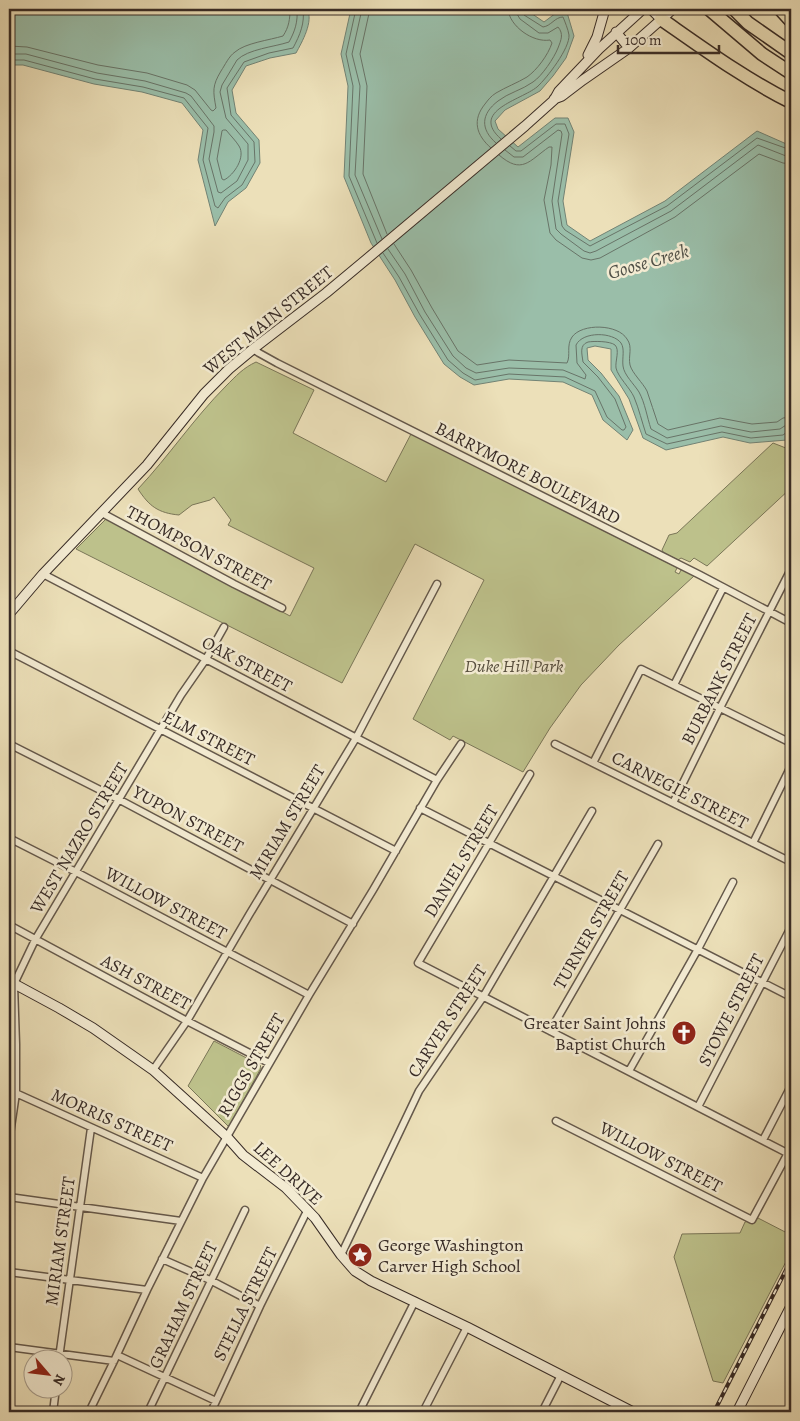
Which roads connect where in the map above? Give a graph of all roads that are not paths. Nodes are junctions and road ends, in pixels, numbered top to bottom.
1 (605, 9) edge
2 (643, 9) edge
3 (652, 9) edge
4 (673, 9) edge
5 (734, 9) edge
6 (780, 9) edge
7 (711, 10) edge
8 (662, 19) junction
9 (791, 21) edge
10 (616, 32) junction
11 (629, 48) junction
12 (791, 53) edge
13 (583, 65) junction
14 (791, 73) edge
15 (554, 100) junction
16 (791, 102) edge
17 (253, 348) junction
18 (102, 513) junction
19 (791, 569) edge
20 (43, 574) junction
21 (437, 584) dead end
22 (723, 588) junction
23 (282, 608) dead end
24 (770, 611) junction
25 (9, 614) edge
26 (791, 623) edge
27 (224, 627) dead end
28 (9, 651) edge
29 (206, 659) junction
30 (674, 685) junction
31 (720, 708) junction
32 (161, 730) junction
33 (356, 738) junction
34 (791, 743) edge
35 (9, 744) edge
36 (460, 744) dead end
37 (555, 744) dead end
38 (593, 763) junction
39 (791, 766) edge
40 (530, 774) dead end
41 (437, 780) junction
42 (120, 800) junction
43 (673, 803) junction
44 (420, 808) junction
45 (313, 809) junction
46 (592, 811) dead end
47 (9, 838) edge
48 (753, 843) junction
49 (488, 844) junction
50 (658, 844) dead end
51 (396, 851) junction
52 (791, 862) edge
53 (76, 872) junction
54 (553, 877) junction
55 (270, 879) junction
56 (733, 882) dead end
57 (620, 910) junction
58 (353, 924) junction
59 (9, 926) edge
60 (791, 927) edge
61 (36, 940) junction
62 (698, 949) junction
63 (228, 953) junction
64 (11, 982) edge
65 (763, 982) junction
66 (309, 995) junction
67 (483, 997) junction
68 (791, 997) edge
69 (187, 1021) junction
70 (550, 1031) junction
71 (269, 1064) junction
72 (153, 1070) junction
73 (629, 1071) junction
74 (791, 1086) edge
75 (9, 1090) edge
76 (16, 1093) junction
77 (698, 1107) junction
78 (556, 1120) dead end
79 (10, 1126) edge
80 (91, 1128) junction
81 (227, 1136) junction
82 (9, 1140) edge
83 (763, 1140) junction
84 (790, 1154) edge
85 (203, 1178) junction
86 (9, 1197) edge
87 (80, 1207) junction
88 (308, 1209) junction
89 (245, 1210) dead end
90 (181, 1221) junction
91 (341, 1256) junction
92 (162, 1259) junction
93 (9, 1272) edge
94 (70, 1280) junction
95 (210, 1280) junction
96 (147, 1290) junction
97 (416, 1301) junction
98 (260, 1306) junction
99 (791, 1306) edge
100 (468, 1327) junction
101 (9, 1347) edge
102 (61, 1348) edge
103 (22, 1349) edge
104 (72, 1356) edge
105 (116, 1358) junction
106 (561, 1375) junction
107 (165, 1378) junction
108 (54, 1398) edge
109 (216, 1401) junction
110 (52, 1412) edge
111 (89, 1412) edge
112 (148, 1412) edge
113 (211, 1412) edge
114 (359, 1412) edge
115 (423, 1412) edge
116 (542, 1412) edge
117 (633, 1412) edge
118 (737, 1412) edge

1 - 13 main road
2 - 10 main road, WEST MAIN STREET
3 - 8 main road
4 - 8 main road, WEST MAIN STREET
5 - 12 highway
6 - 9 highway
7 - 14 highway
8 - 11 main road, WEST MAIN STREET
8 - 16 highway
10 - 11 main road
10 - 13 main road, WEST MAIN STREET
11 - 15 main road, WEST MAIN STREET
13 - 15 main road, WEST MAIN STREET
15 - 17 main road, WEST MAIN STREET
17 - 18 main road, WEST MAIN STREET
17 - 22 street, BARRYMORE BOULEVARD
18 - 20 main road, WEST MAIN STREET
18 - 23 street, THOMPSON STREET
19 - 24 street, BURBANK STREET
20 - 25 main road, WEST MAIN STREET
20 - 29 street, OAK STREET
21 - 33 street, MIRIAM STREET
22 - 24 street, BARRYMORE BOULEVARD
22 - 30 street
24 - 26 street, BARRYMORE BOULEVARD
24 - 31 street, BURBANK STREET
27 - 29 street, WEST NAZRO STREET
28 - 32 street, ELM STREET
29 - 32 street, WEST NAZRO STREET
29 - 33 street, OAK STREET
30 - 31 street
30 - 38 street
31 - 34 street
31 - 43 street, BURBANK STREET
32 - 42 street, WEST NAZRO STREET
32 - 45 street, ELM STREET
33 - 41 street, OAK STREET
33 - 45 street, MIRIAM STREET
35 - 42 street, YUPON STREET
36 - 41 street, RIGGS STREET
37 - 38 street, CARNEGIE STREET
38 - 43 street, CARNEGIE STREET
39 - 48 street
40 - 49 street, DANIEL STREET
41 - 44 street, RIGGS STREET
42 - 53 street, WEST NAZRO STREET
42 - 55 street, YUPON STREET
43 - 48 street, CARNEGIE STREET
44 - 49 street
44 - 51 street, RIGGS STREET
45 - 51 street, ELM STREET
45 - 55 street, MIRIAM STREET
46 - 54 street, CARVER STREET
47 - 53 street, WILLOW STREET
48 - 52 street, CARNEGIE STREET
49 - 54 street
49 - 67 street, DANIEL STREET
50 - 57 street, TURNER STREET
51 - 58 street, RIGGS STREET
53 - 61 street, WEST NAZRO STREET
53 - 63 street, WILLOW STREET
54 - 57 street
54 - 67 street, CARVER STREET
55 - 58 street, YUPON STREET
55 - 63 street, MIRIAM STREET
56 - 62 street
57 - 62 street
57 - 70 street, TURNER STREET
58 - 66 street, RIGGS STREET
59 - 61 street, ASH STREET
60 - 65 street, STOWE STREET
61 - 64 street, WEST NAZRO STREET
61 - 69 street, ASH STREET
62 - 65 street
62 - 73 street
63 - 66 street, WILLOW STREET
63 - 69 street, MIRIAM STREET
64 - 72 main road, LEE DRIVE
64 - 76 street, WEST NAZRO STREET
65 - 68 street
65 - 77 street, STOWE STREET
66 - 71 street, RIGGS STREET
67 - 70 street
67 - 91 street, CARVER STREET
69 - 71 street, ASH STREET
69 - 72 street, MIRIAM STREET
70 - 73 street
71 - 81 street, RIGGS STREET
72 - 81 main road, LEE DRIVE
73 - 77 street
74 - 83 street
75 - 76 street, MORRIS STREET
76 - 79 street, WEST NAZRO STREET
76 - 80 street, MORRIS STREET
77 - 83 street
78 - 84 street, WILLOW STREET
79 - 82 street, WEST NAZRO STREET
80 - 85 street, MORRIS STREET
80 - 87 street, MIRIAM STREET
81 - 85 street, RIGGS STREET
81 - 88 main road, LEE DRIVE
83 - 84 street
85 - 90 street, RIGGS STREET
86 - 87 street
87 - 90 street
87 - 94 street, MIRIAM STREET
88 - 91 main road, LEE DRIVE
88 - 98 street, STELLA STREET
89 - 95 street, GRAHAM STREET
90 - 92 street, RIGGS STREET
91 - 97 main road, LEE DRIVE
92 - 95 street
92 - 96 street, RIGGS STREET
93 - 94 street
94 - 96 street
94 - 102 street, MIRIAM STREET
95 - 98 street
95 - 107 street, GRAHAM STREET
96 - 105 street, RIGGS STREET
97 - 100 main road, LEE DRIVE
97 - 114 street
98 - 109 street, STELLA STREET
99 - 118 main road
100 - 106 main road, LEE DRIVE
100 - 115 street
101 - 103 street
104 - 105 street
105 - 107 street
105 - 111 street, RIGGS STREET
106 - 116 street
106 - 117 main road, LEE DRIVE
107 - 109 street
107 - 112 street, GRAHAM STREET
108 - 110 street
109 - 113 street, STELLA STREET

